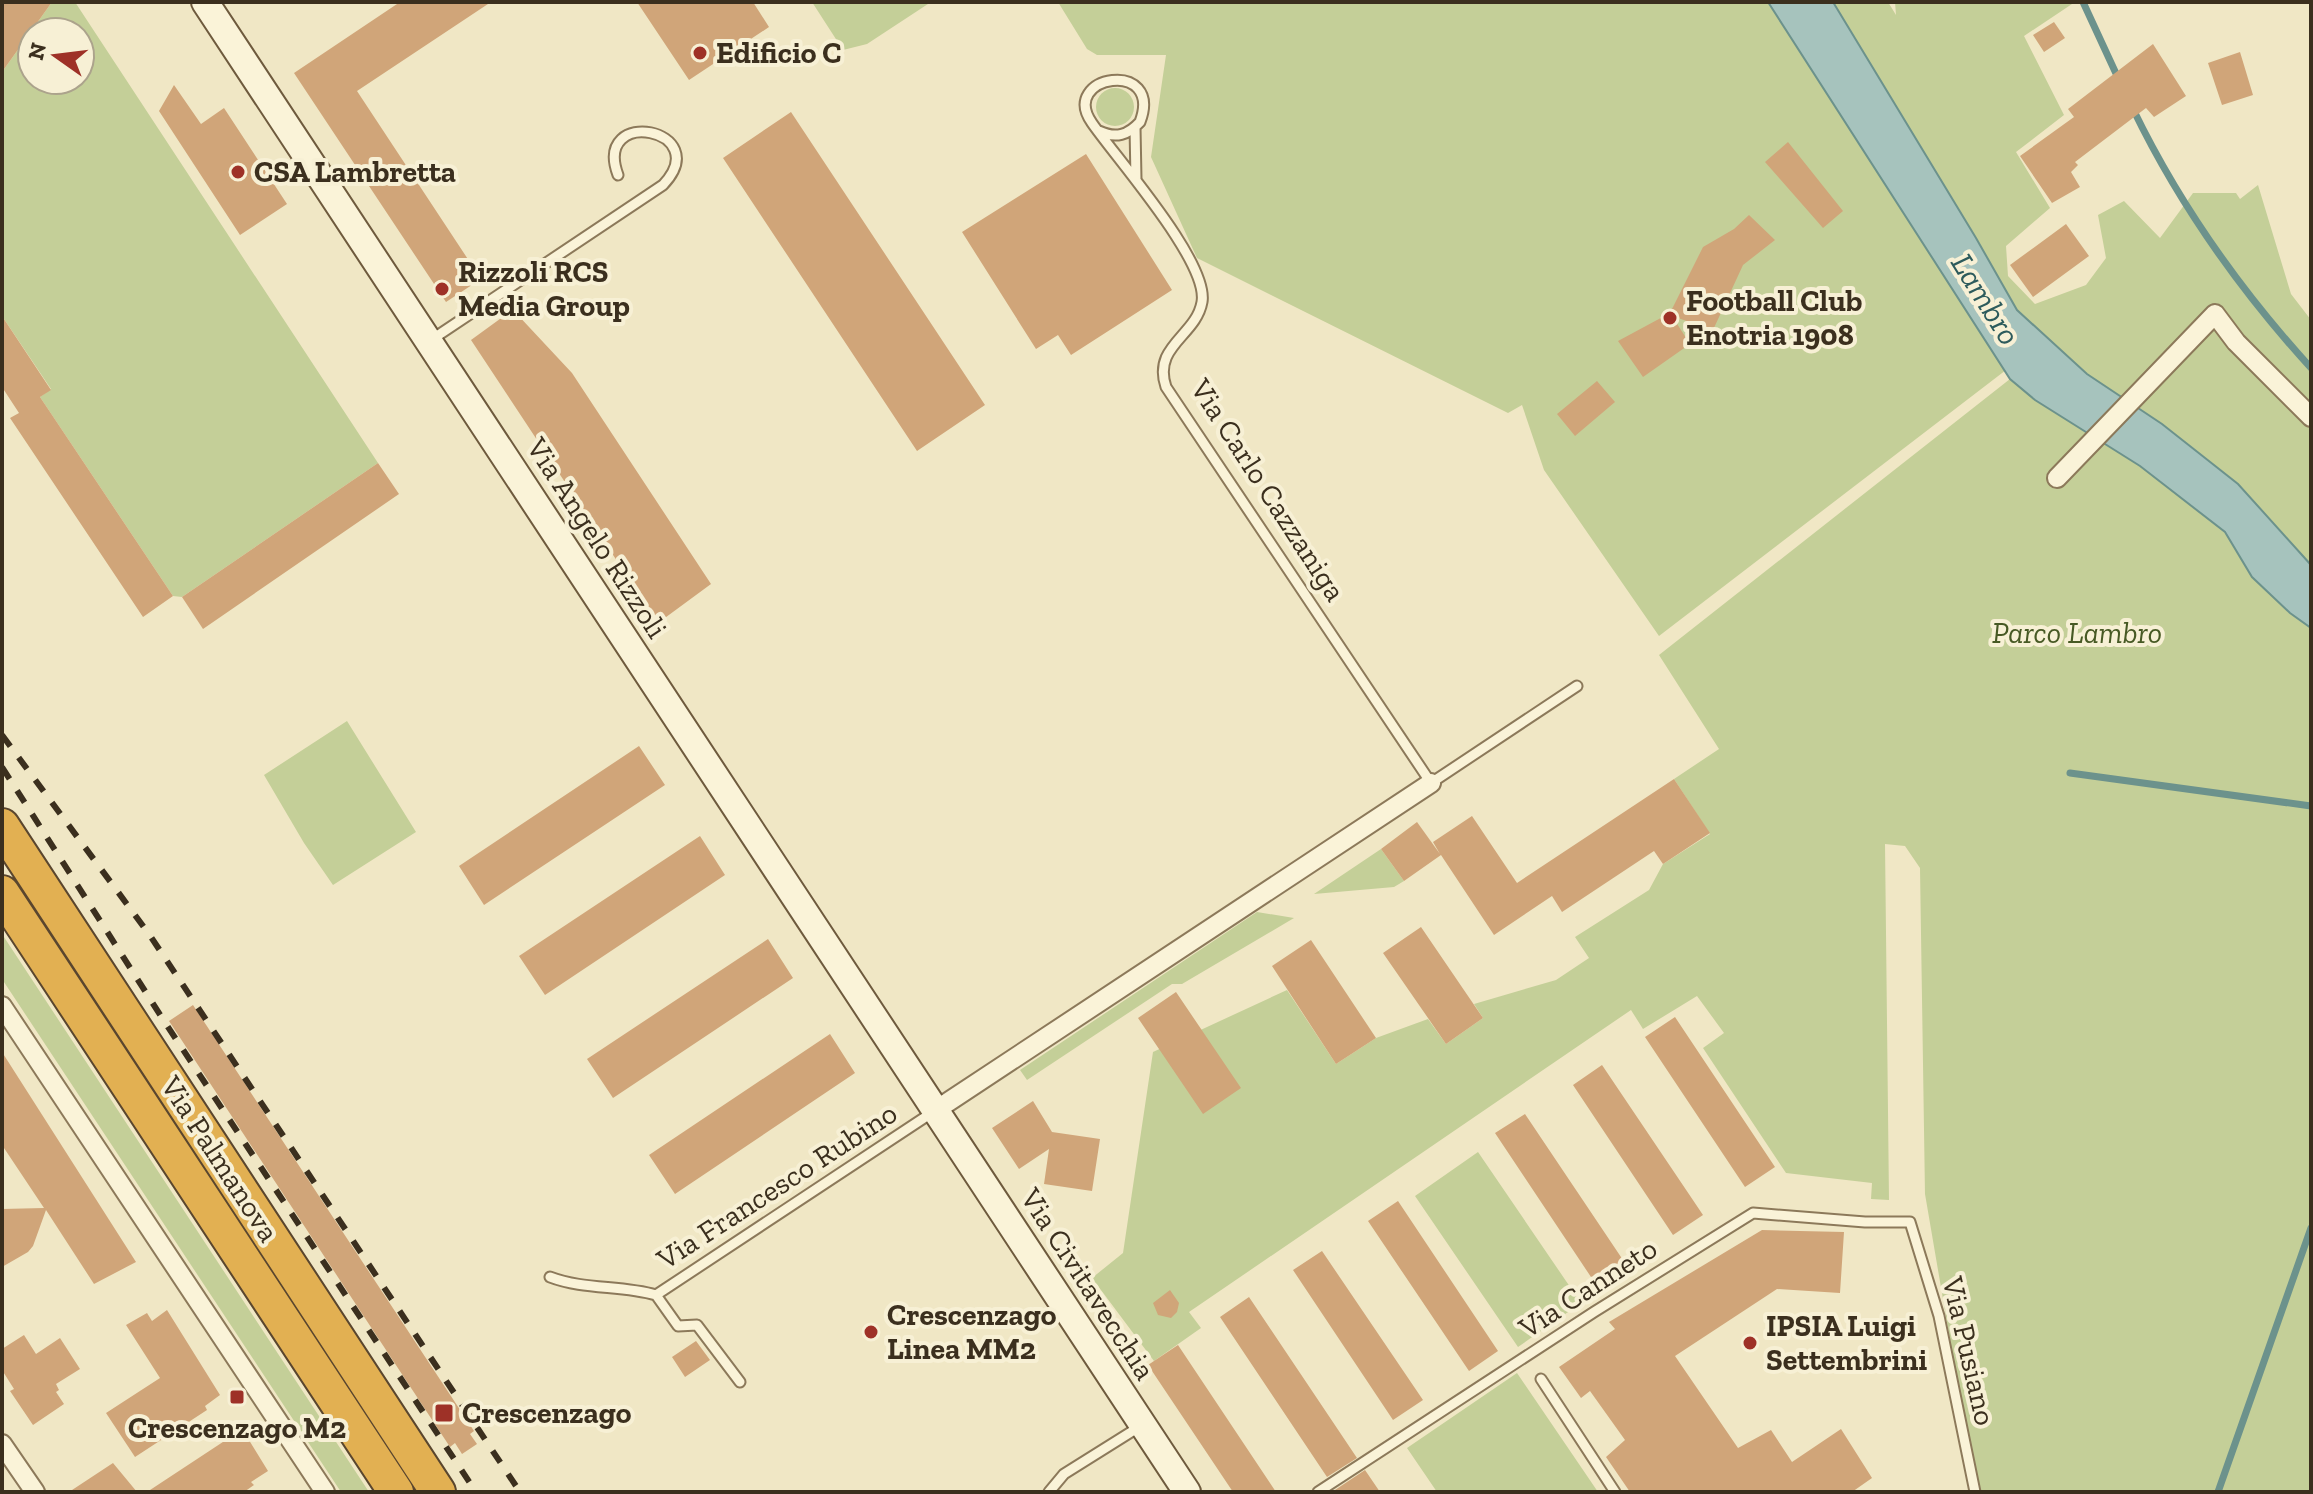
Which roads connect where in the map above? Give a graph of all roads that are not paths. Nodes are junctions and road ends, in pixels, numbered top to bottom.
1 (205, 2) edge
2 (1135, 127) junction
3 (1099, 131) junction
4 (618, 175) dead end
5 (1136, 179) junction
6 (429, 341) junction
7 (2311, 417) edge
8 (2063, 473) dead end
9 (1577, 686) dead end
10 (1431, 783) junction
11 (2, 826) edge
12 (2, 893) edge
13 (2, 1006) edge
14 (936, 1110) junction
15 (1910, 1222) joint
16 (550, 1277) dead end
17 (656, 1295) junction
18 (1541, 1379) dead end
19 (740, 1382) dead end
20 (1143, 1425) junction
21 (2, 1444) edge
22 (35, 1492) edge
23 (325, 1492) edge
24 (396, 1492) edge
25 (438, 1492) edge
26 (1049, 1492) edge
27 (1187, 1492) edge
28 (1318, 1492) edge
29 (1615, 1492) edge
30 (1975, 1492) edge

1 - 6 street, Via Angelo Rizzoli
2 - 3 lane
2 - 3 lane
2 - 5 lane
3 - 5 lane, Via Carlo Cazzaniga
4 - 6 lane
5 - 10 lane, Via Carlo Cazzaniga
6 - 14 street, Via Angelo Rizzoli
7 - 8 street
9 - 10 lane
10 - 14 street
11 - 25 highway, Via Palmanova
12 - 24 highway, Via Palmanova
13 - 23 street
14 - 17 lane, Via Francesco Rubino
14 - 20 street, Via Civitavecchia
15 - 28 lane, Via Canneto
15 - 30 lane, Via Pusiano
16 - 17 lane, Via Francesco Rubino
17 - 19 lane
18 - 29 lane
20 - 26 lane
20 - 27 street, Via Civitavecchia
21 - 22 street

